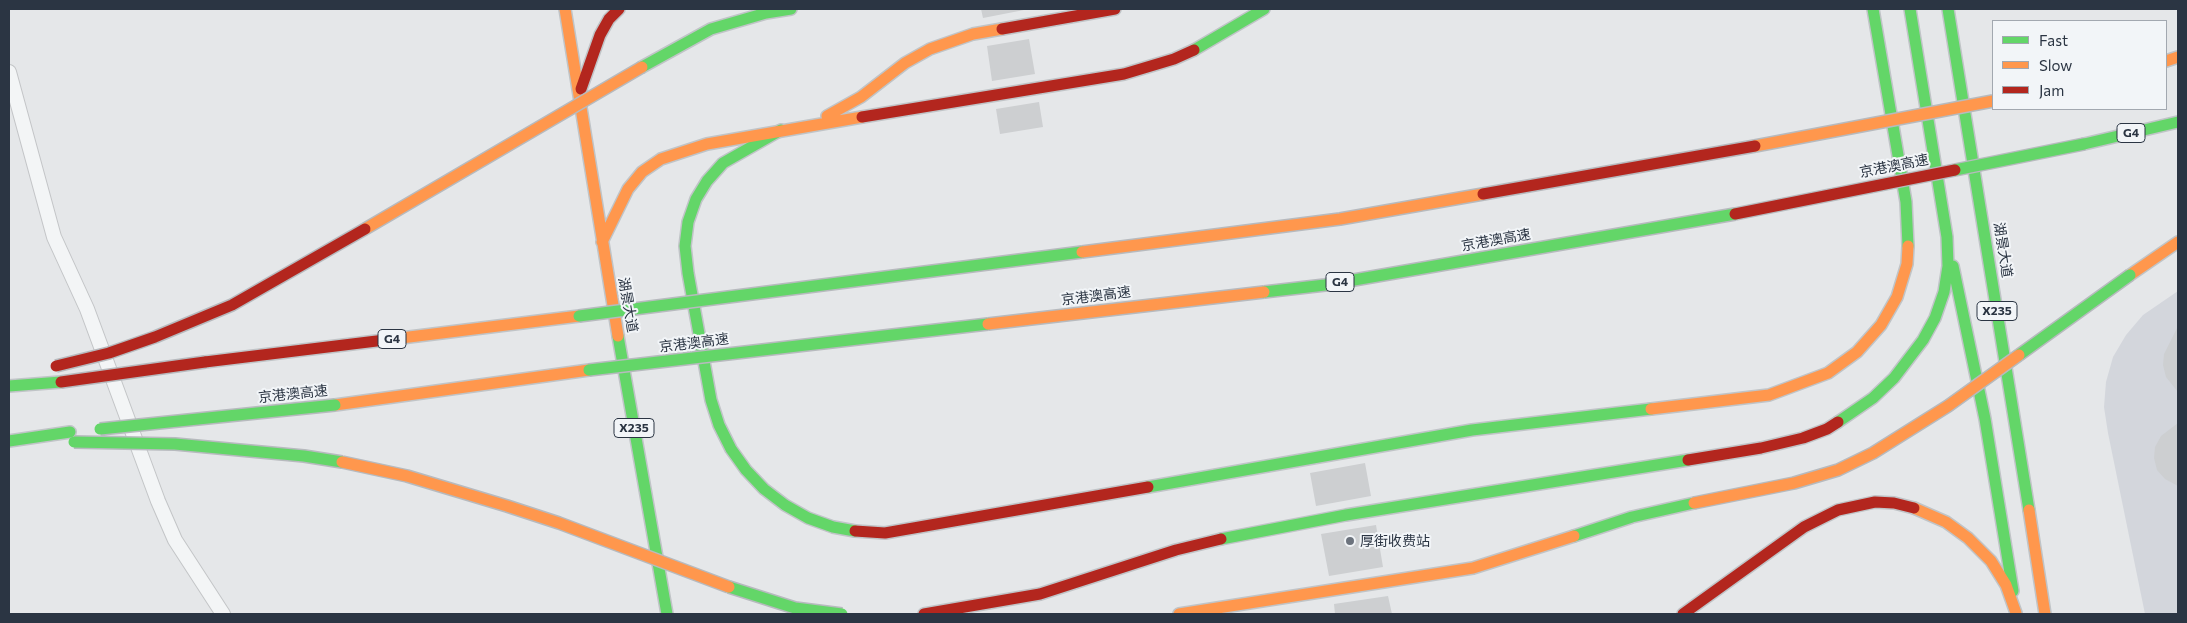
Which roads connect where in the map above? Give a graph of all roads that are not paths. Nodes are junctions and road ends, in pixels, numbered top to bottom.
1 (565, 9) edge
2 (619, 9) edge
3 (791, 9) edge
4 (1115, 9) edge
5 (1264, 9) edge
6 (1873, 9) edge
7 (1910, 9) edge
8 (1948, 9) edge
9 (9, 72) edge
10 (580, 92) junction
11 (1992, 101) edge
12 (2178, 122) edge
13 (803, 126) junction
14 (781, 130) junction
15 (1947, 237) junction
16 (602, 242) junction
17 (2178, 242) edge
18 (52, 368) dead end
19 (28, 373) dead end
20 (9, 378) edge
21 (9, 386) edge
22 (72, 437) junction
23 (9, 442) edge
24 (939, 613) edge
25 (1185, 613) edge
26 (223, 614) edge
27 (666, 614) edge
28 (842, 614) edge
29 (924, 614) edge
30 (1683, 614) edge
31 (2016, 614) edge
32 (2045, 614) edge

1 - 10 main road
2 - 10 main road, 湖景大道 / X235
3 - 18 main road, bridge
4 - 13 main road
5 - 13 main road
6 - 14 main road
7 - 15 main road
8 - 32 main road, 湖景大道 / X235
9 - 26 street
10 - 16 main road, 湖景大道 / X235
11 - 21 main road, G4, bridge
12 - 22 main road, 京港澳高速 / G4, bridge
13 - 14 main road
14 - 16 main road
15 - 24 main road
15 - 31 main road
16 - 27 main road, 湖景大道 / X235
17 - 25 main road, bridge
19 - 20 main road
22 - 23 main road, 京港澳高速 / G4
22 - 28 main road, bridge
24 - 29 main road
30 - 31 main road

